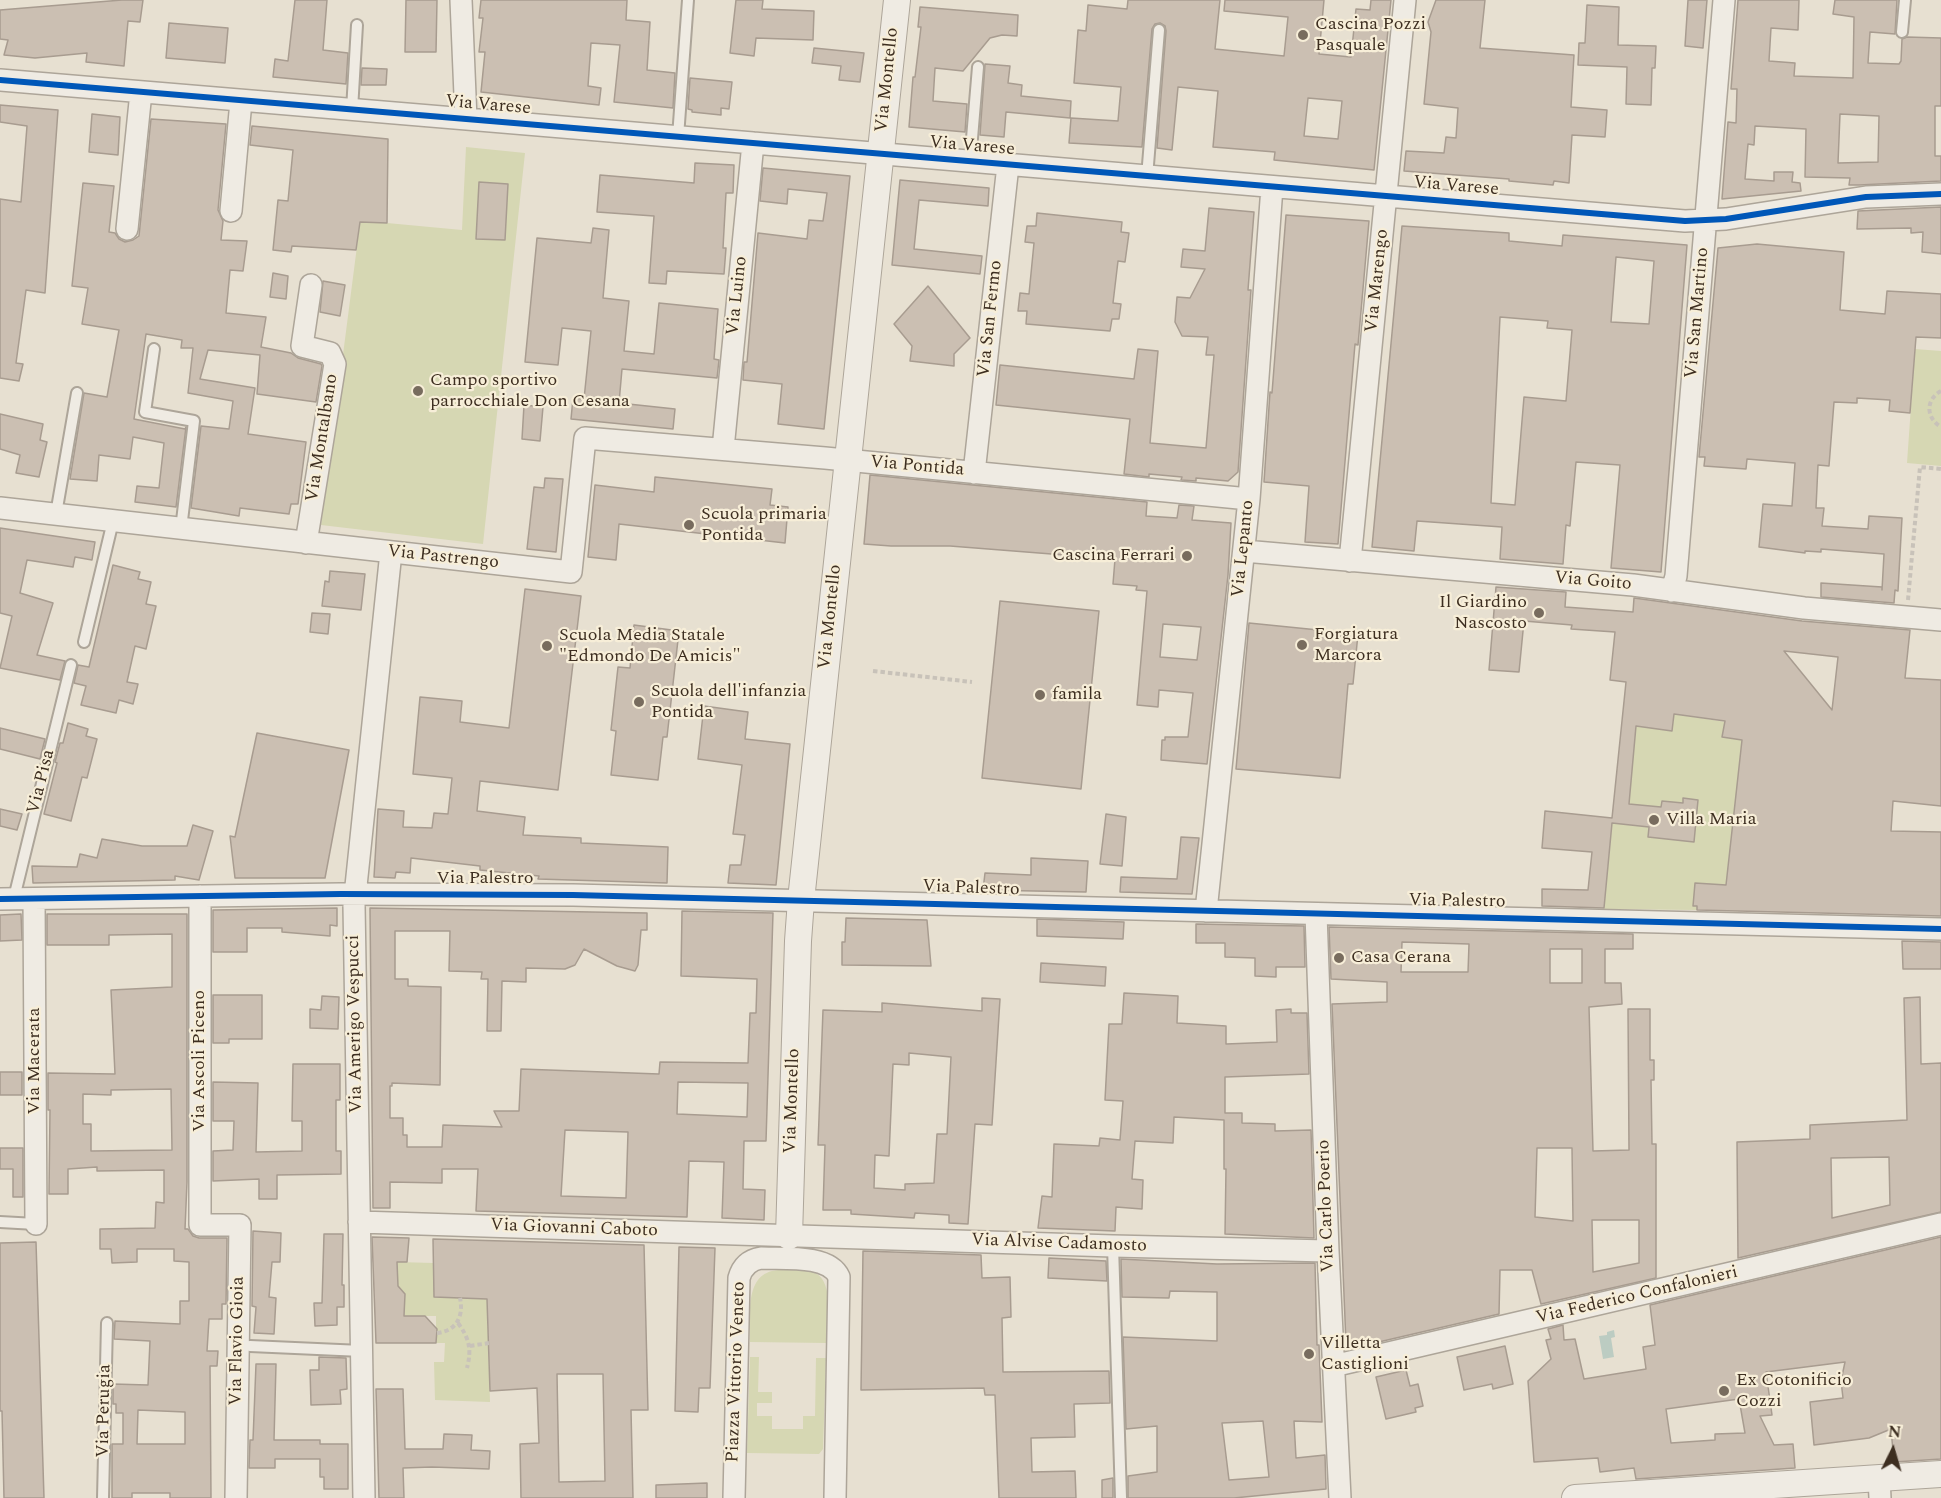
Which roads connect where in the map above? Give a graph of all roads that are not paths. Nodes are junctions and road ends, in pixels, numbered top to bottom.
1 (461, 0) edge
2 (688, 0) edge
3 (897, 0) edge
4 (1405, 0) edge
5 (1724, 0) edge
6 (1905, 0) edge
7 (357, 25) dead end
8 (1159, 30) dead end
9 (1902, 32) dead end
10 (978, 67) dead end
11 (0, 80) edge
12 (141, 92) junction
13 (241, 101) junction
14 (352, 110) junction
15 (466, 119) junction
16 (678, 137) junction
17 (753, 143) junction
18 (880, 154) junction
19 (970, 162) junction
20 (1008, 165) junction
21 (1147, 177) junction
22 (1272, 187) junction
23 (1941, 194) edge
24 (1386, 197) junction
25 (231, 211) dead end
26 (1705, 220) junction
27 (128, 229) dead end
28 (311, 285) dead end
29 (154, 349) dead end
30 (77, 393) dead end
31 (585, 438) joint
32 (723, 449) junction
33 (847, 460) junction
34 (974, 472) junction
35 (1249, 500) junction
36 (0, 508) edge
37 (56, 514) junction
38 (113, 521) junction
39 (181, 529) junction
40 (306, 543) junction
41 (1244, 551) junction
42 (391, 552) junction
43 (1350, 561) junction
44 (1672, 591) junction
45 (1941, 620) edge
46 (84, 642) dead end
47 (71, 665) dead end
48 (355, 894) junction
49 (200, 896) junction
50 (16, 898) edge
51 (801, 900) junction
52 (1206, 911) junction
53 (1316, 914) junction
54 (1941, 929) edge
55 (0, 1222) edge
56 (358, 1222) junction
57 (36, 1224) joint
58 (1941, 1224) edge
59 (200, 1225) joint
60 (789, 1236) junction
61 (1113, 1246) junction
62 (1328, 1251) junction
63 (761, 1258) junction
64 (821, 1261) junction
65 (107, 1323) dead end
66 (250, 1346) dead end
67 (362, 1351) junction
68 (1333, 1366) junction
69 (1941, 1474) edge
70 (1880, 1488) edge
71 (1688, 1494) edge
72 (104, 1498) edge
73 (236, 1498) edge
74 (364, 1498) edge
75 (734, 1498) edge
76 (835, 1498) edge
77 (1121, 1498) edge
78 (1340, 1498) edge
79 (1575, 1498) edge

1 - 15 street
2 - 16 lane
3 - 18 street, Via Montello
4 - 24 street, Via Marengo
5 - 26 street, Via San Martino
6 - 9 lane
7 - 14 lane
8 - 21 lane
10 - 19 lane
11 - 12 street, Via Varese
12 - 13 street, Via Varese
12 - 27 street
13 - 14 street, Via Varese
13 - 25 street
14 - 15 street, Via Varese
15 - 16 street, Via Varese
16 - 17 street, Via Varese
17 - 18 street, Via Varese
17 - 32 street, Via Luino
18 - 19 street, Via Varese
18 - 33 street, Via Montello
19 - 20 street, Via Varese
20 - 21 street, Via Varese
20 - 34 street, Via San Fermo
21 - 22 street, Via Varese
22 - 24 street, Via Varese
22 - 35 street, Via Lepanto
23 - 26 street, Via Varese
24 - 26 street, Via Varese
24 - 43 street, Via Marengo
26 - 44 street, Via San Martino
28 - 40 street, Via Montalbano
29 - 39 lane
30 - 37 lane
31 - 32 street, Via Pontida
31 - 42 street, Via Pastrengo
32 - 33 street, Via Pontida
33 - 34 street, Via Pontida
33 - 51 street, Via Montello
34 - 35 street, Via Pontida
35 - 41 street, Via Lepanto
36 - 37 street, Via Pastrengo
37 - 38 street, Via Pastrengo
38 - 39 street, Via Pastrengo
38 - 46 lane
39 - 40 street, Via Pastrengo
40 - 42 street, Via Pastrengo
41 - 43 street, Via Goito
41 - 52 street, Via Lepanto
42 - 48 street, Via Amerigo Vespucci
43 - 44 street, Via Goito
44 - 45 street, Via Goito
47 - 50 lane, Via Pisa
48 - 49 street, Via Palestro
48 - 51 street, Via Palestro
48 - 56 street, Via Amerigo Vespucci
49 - 50 street, Via Palestro
49 - 59 street, Via Ascoli Piceno
50 - 57 street, Via Macerata
51 - 52 street, Via Palestro
51 - 60 street, Via Montello
52 - 53 street, Via Palestro
53 - 54 street, Via Palestro
53 - 62 street, Via Carlo Poerio
55 - 57 lane
56 - 60 street, Via Giovanni Caboto
56 - 67 street, Via Amerigo Vespucci
58 - 68 street, Via Federico Confalonieri
59 - 73 street, Via Flavio Gioia
60 - 61 street, Via Alvise Cadamosto
60 - 63 street, Piazza Vittorio Veneto
60 - 64 street
61 - 62 street, Via Alvise Cadamosto
61 - 77 lane
62 - 68 street, Via Carlo Poerio
63 - 64 street, Piazza Vittorio Veneto
63 - 75 street, Piazza Vittorio Veneto
64 - 76 street
65 - 72 lane, Via Perugia
66 - 67 lane
67 - 74 street, Via Amerigo Vespucci
68 - 78 street, Via Carlo Poerio
69 - 70 street
70 - 71 street
71 - 79 street

